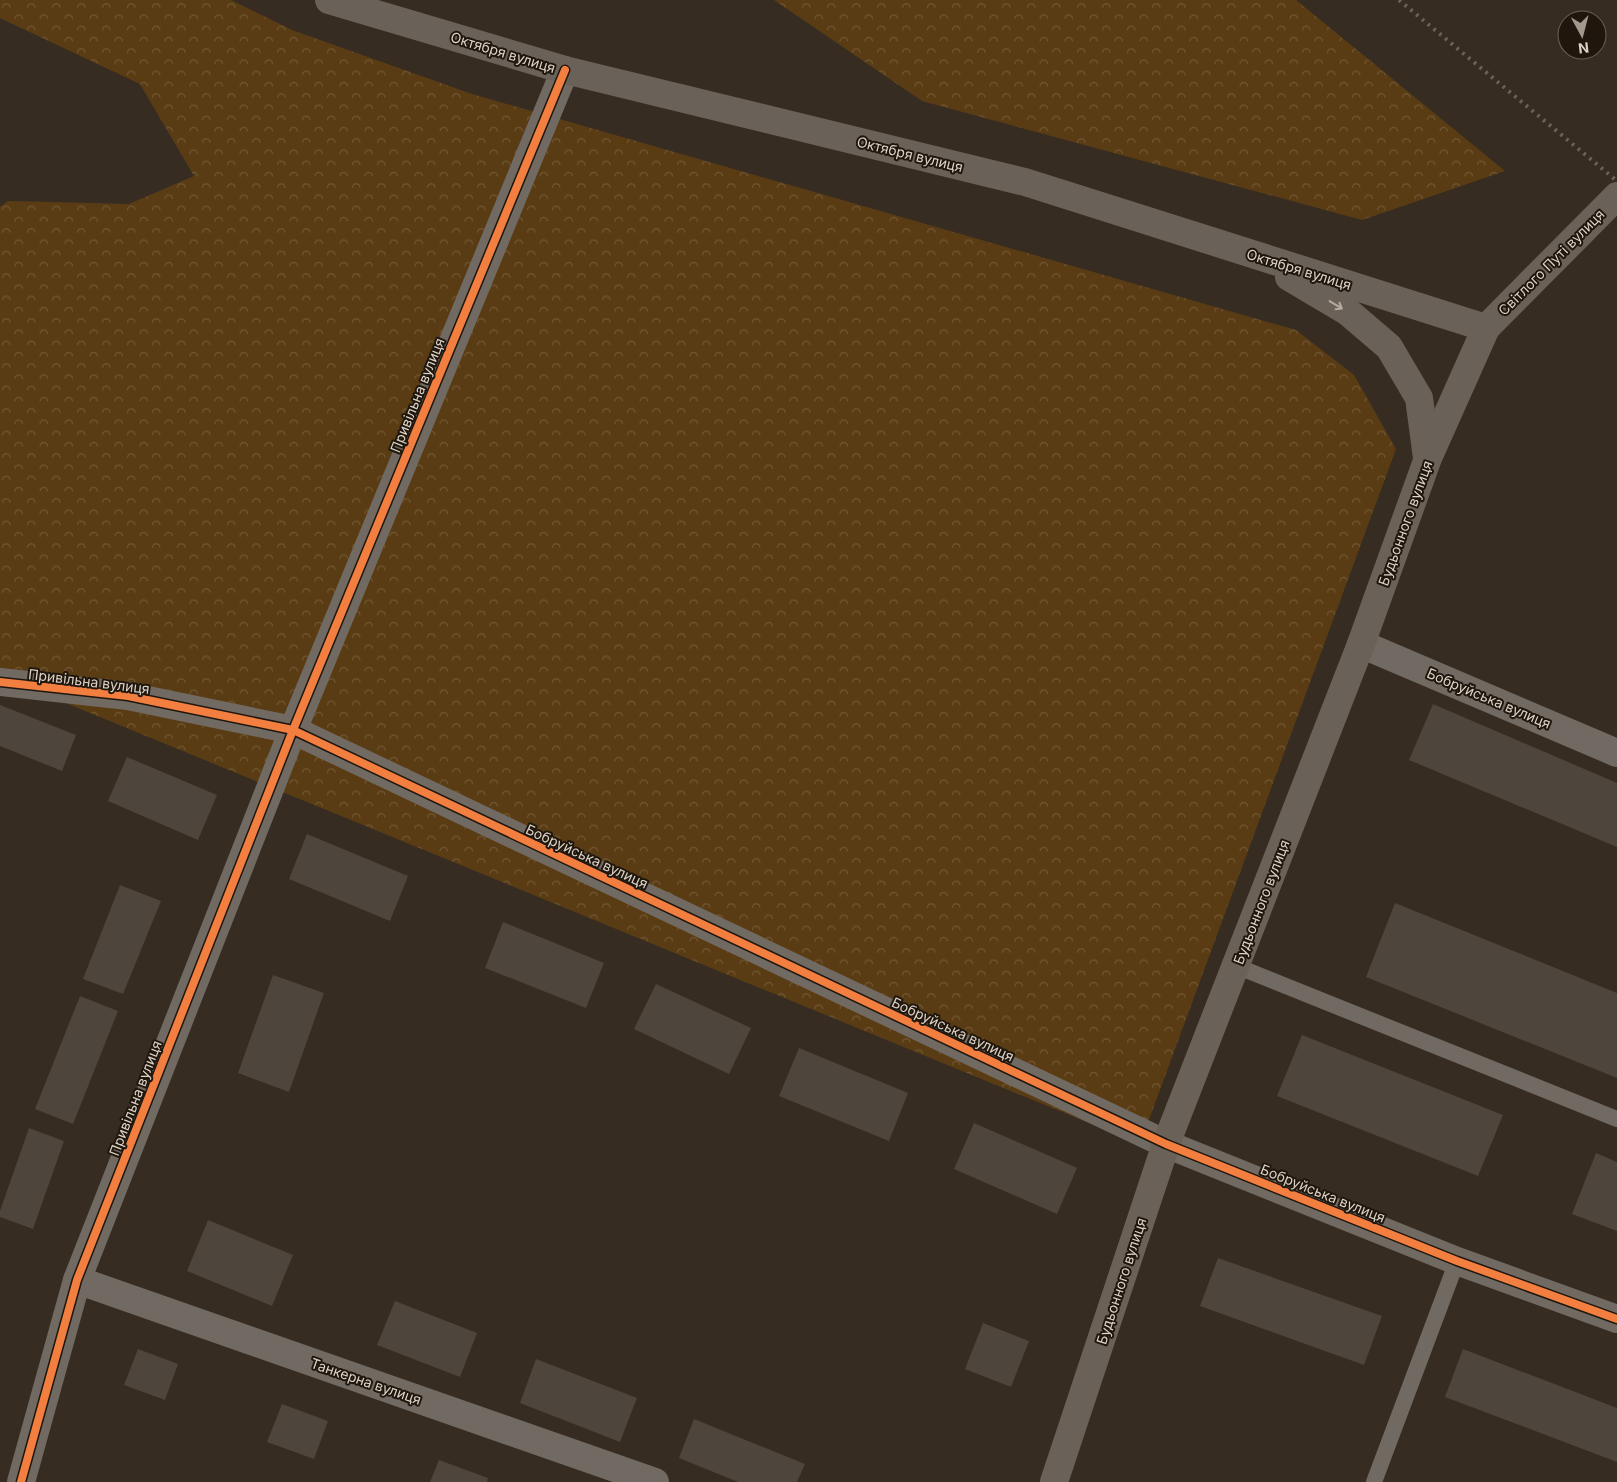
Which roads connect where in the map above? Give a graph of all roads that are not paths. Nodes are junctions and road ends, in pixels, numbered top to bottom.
1 (330, 0) edge
2 (565, 70) junction
3 (1617, 196) edge
4 (1250, 253) junction
5 (1486, 328) junction
6 (1428, 458) junction
7 (1361, 644) junction
8 (0, 682) edge
9 (293, 730) junction
10 (1617, 753) edge
11 (1236, 966) junction
12 (1617, 1119) edge
13 (1166, 1144) junction
14 (1457, 1261) junction
15 (77, 1280) junction
16 (1617, 1319) edge
17 (21, 1482) edge
18 (655, 1482) edge
19 (1054, 1482) edge
20 (1374, 1482) edge

1 - 2 main road, Октября вулиця
2 - 4 main road, Октября вулиця
2 - 9 street, Привільна вулиця
3 - 5 main road, Світлого Путі вулиця
4 - 5 main road, Октября вулиця
4 -> 6 main road
5 - 6 main road, Будьонного вулиця
6 - 7 main road, Будьонного вулиця
7 - 10 street, Бобруйська вулиця
7 - 11 main road, Будьонного вулиця
8 - 9 street, Привільна вулиця
9 - 13 street, Бобруйська вулиця
9 - 15 street, Привільна вулиця
11 - 12 lane
11 - 13 main road, Будьонного вулиця
13 - 14 street, Бобруйська вулиця
13 - 19 main road, Будьонного вулиця
14 - 16 street, Бобруйська вулиця
14 - 20 lane
15 - 17 street, Привільна вулиця
15 - 18 street, Танкерна вулиця

